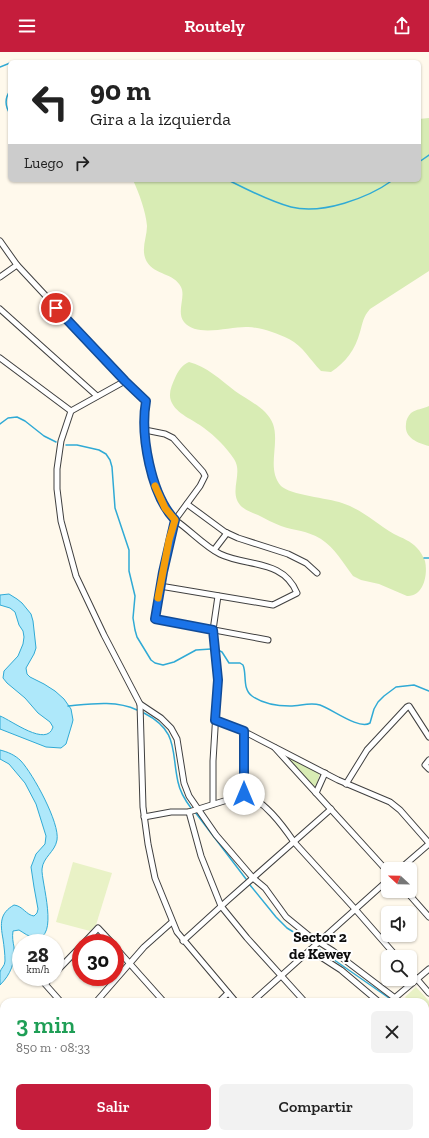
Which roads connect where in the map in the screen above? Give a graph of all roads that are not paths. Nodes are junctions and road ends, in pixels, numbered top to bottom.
1 (0, 241) edge
2 (17, 265) junction
3 (0, 277) edge
4 (0, 309) edge
5 (0, 358) edge
6 (125, 381) junction
7 (97, 396) junction
8 (71, 411) junction
9 (145, 430) junction
10 (187, 504) junction
11 (175, 520) junction
12 (227, 533) junction
13 (214, 550) junction
14 (317, 573) dead end
15 (160, 586) junction
16 (218, 596) junction
17 (213, 630) junction
18 (268, 640) dead end
19 (140, 704) junction
20 (215, 720) junction
21 (244, 731) junction
22 (429, 737) edge
23 (274, 746) junction
24 (429, 760) edge
25 (429, 769) edge
26 (325, 773) junction
27 (346, 784) junction
28 (244, 794) junction
29 (316, 794) junction
30 (212, 804) junction
31 (198, 809) junction
32 (331, 809) junction
33 (188, 812) junction
34 (144, 817) junction
35 (294, 842) junction
36 (429, 844) edge
37 (408, 862) edge
38 (381, 864) edge
39 (253, 878) junction
40 (381, 886) edge
41 (412, 898) edge
42 (221, 906) junction
43 (355, 909) junction
44 (429, 917) edge
45 (172, 922) junction
46 (92, 934) edge
47 (104, 934) edge
48 (184, 941) junction
49 (319, 942) junction
50 (310, 950) junction
51 (392, 950) edge
52 (72, 955) edge
53 (124, 958) edge
54 (64, 964) edge
55 (129, 964) junction
56 (429, 969) edge
57 (281, 976) junction
58 (417, 979) joint
59 (47, 986) edge
60 (409, 986) edge
61 (228, 992) junction
62 (429, 993) edge
63 (57, 998) edge
64 (99, 998) edge
65 (160, 998) edge
66 (223, 998) edge
67 (233, 998) edge
68 (256, 998) edge
69 (301, 998) edge
70 (374, 998) edge
71 (395, 998) joint

1 - 2 street
2 - 3 street
2 - 6 street
4 - 7 street
5 - 8 street
6 - 7 street
6 - 9 street
7 - 8 street
8 - 19 street
9 - 10 street
9 - 11 street
10 - 11 street
10 - 12 street
11 - 13 street
11 - 15 street
12 - 13 street
12 - 14 street
13 - 16 street
15 - 16 street
15 - 17 street
16 - 17 street
17 - 18 street
17 - 20 street
19 - 31 street
19 - 34 street
20 - 21 street
20 - 30 street
21 - 23 street
21 - 28 street
22 - 27 street
23 - 26 street
23 - 29 street
24 - 25 street
26 - 27 street
26 - 29 street
27 - 36 street
28 - 30 street
28 - 35 street
29 - 32 street
30 - 31 street
31 - 33 street
31 - 39 street
32 - 35 street
32 - 38 street
33 - 34 street
33 - 42 street
34 - 45 street
35 - 39 street
35 - 43 street
36 - 37 street
39 - 42 street
39 - 49 street
40 - 43 street
41 - 44 street
42 - 48 street
42 - 57 street
43 - 49 street
43 - 51 street
45 - 48 street
45 - 55 street
46 - 47 street
48 - 61 street
49 - 50 street
49 - 71 street
50 - 57 street
50 - 70 street
52 - 54 street
53 - 55 street
55 - 64 street
55 - 65 street
56 - 58 street
57 - 68 street
57 - 69 street
58 - 62 street
59 - 63 street
60 - 71 street
61 - 66 street
61 - 67 street

